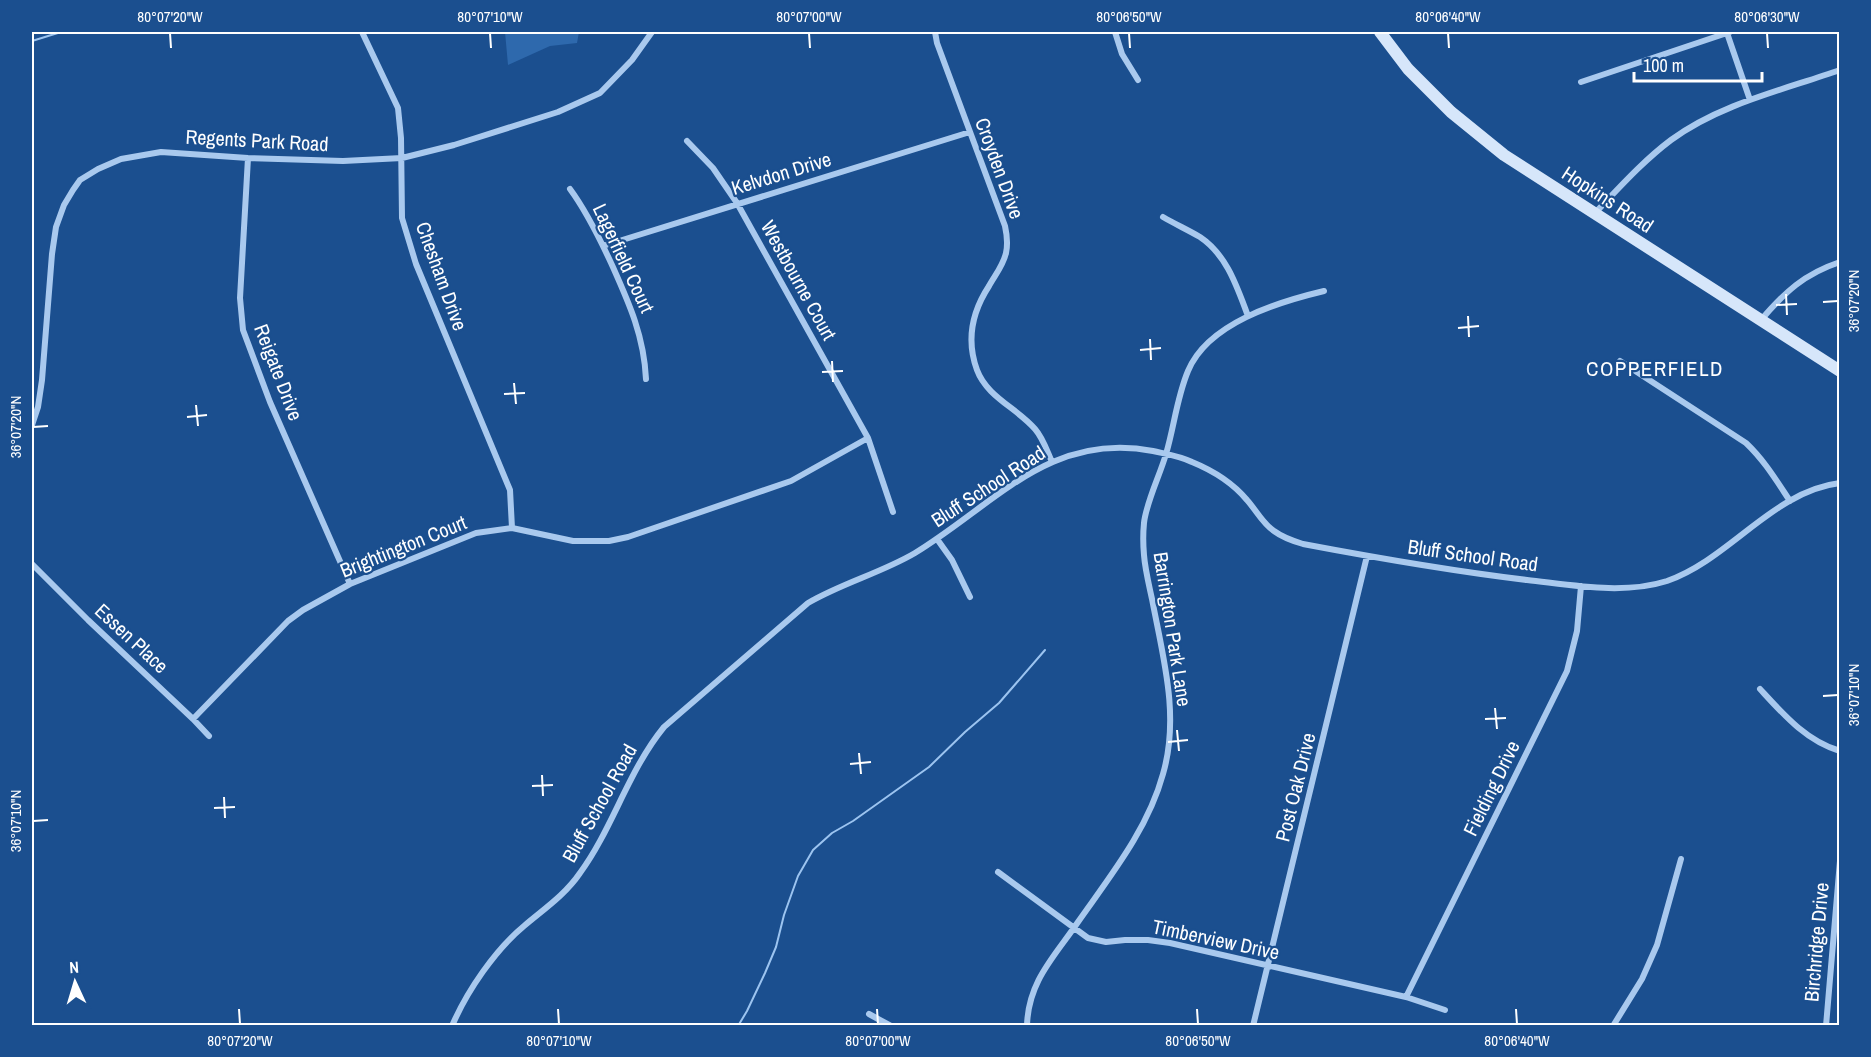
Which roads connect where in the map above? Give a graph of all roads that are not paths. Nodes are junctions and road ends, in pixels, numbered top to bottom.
1 (362, 32) edge
2 (652, 32) edge
3 (935, 32) edge
4 (1115, 32) edge
5 (1380, 32) edge
6 (1728, 32) edge
7 (1839, 70) edge
8 (1138, 80) dead end
9 (1581, 82) dead end
10 (1750, 100) junction
11 (970, 132) junction
12 (687, 141) dead end
13 (248, 158) junction
14 (402, 158) junction
15 (570, 189) dead end
16 (737, 203) junction
17 (1594, 213) junction
18 (1163, 217) dead end
19 (603, 246) junction
20 (1839, 262) edge
21 (1324, 291) dead end
22 (1248, 316) junction
23 (1761, 320) junction
24 (1620, 361) dead end
25 (1839, 371) edge
26 (646, 379) dead end
27 (32, 425) edge
28 (868, 438) junction
29 (1166, 454) junction
30 (1052, 462) junction
31 (1839, 483) edge
32 (1790, 501) junction
33 (893, 512) dead end
34 (512, 528) junction
35 (937, 539) junction
36 (1367, 556) junction
37 (32, 564) edge
38 (350, 584) junction
39 (1581, 586) junction
40 (970, 597) dead end
41 (1760, 689) dead end
42 (193, 719) junction
43 (209, 736) dead end
44 (1839, 751) edge
45 (1681, 859) dead end
46 (1839, 861) edge
47 (998, 872) dead end
48 (1074, 928) junction
49 (1269, 966) junction
50 (1406, 997) junction
51 (1445, 1010) dead end
52 (869, 1014) dead end
53 (452, 1026) edge
54 (891, 1026) edge
55 (1027, 1026) edge
56 (1253, 1026) edge
57 (1613, 1026) edge
58 (1826, 1026) edge

1 - 14 street, Chesham Drive
2 - 14 street, Regents Park Road
3 - 11 street, Croyden Drive
4 - 8 street
5 - 17 main road, Hopkins Road
6 - 9 street
6 - 10 street
7 - 10 street
10 - 17 street
11 - 16 street, Kelvdon Drive
11 - 30 street, Croyden Drive
12 - 16 street, Westbourne Court
13 - 14 street, Regents Park Road
13 - 27 street, Regents Park Road
13 - 38 street, Reigate Drive
14 - 34 street, Chesham Drive
15 - 19 street, Lagerfield Court
16 - 19 street, Kelvdon Drive
16 - 28 street, Westbourne Court
17 - 23 main road, Hopkins Road
18 - 22 street
19 - 26 street, Lagerfield Court
20 - 23 street
21 - 22 street, Barrington Park Lane
22 - 29 street, Barrington Park Lane
23 - 25 main road, Hopkins Road
24 - 32 street
28 - 33 street, Westbourne Court
28 - 34 street, Brightington Court
29 - 30 street, Bluff School Road
29 - 36 street, Bluff School Road
29 - 48 street, Barrington Park Lane
30 - 35 street, Bluff School Road
31 - 32 street, Bluff School Road
32 - 39 street, Bluff School Road
34 - 38 street, Brightington Court
35 - 40 street
35 - 53 street, Bluff School Road
36 - 39 street, Bluff School Road
36 - 49 street, Post Oak Drive
37 - 42 street, Essen Place
38 - 42 street, Brightington Court
39 - 50 street, Fielding Drive
41 - 44 street
42 - 43 street, Essen Place
45 - 57 street
46 - 58 street, Birchridge Drive
47 - 48 street, Timberview Drive
48 - 49 street, Timberview Drive
48 - 55 street, Barrington Park Lane
49 - 50 street, Timberview Drive
49 - 56 street, Post Oak Drive
50 - 51 street, Timberview Drive
52 - 54 street

